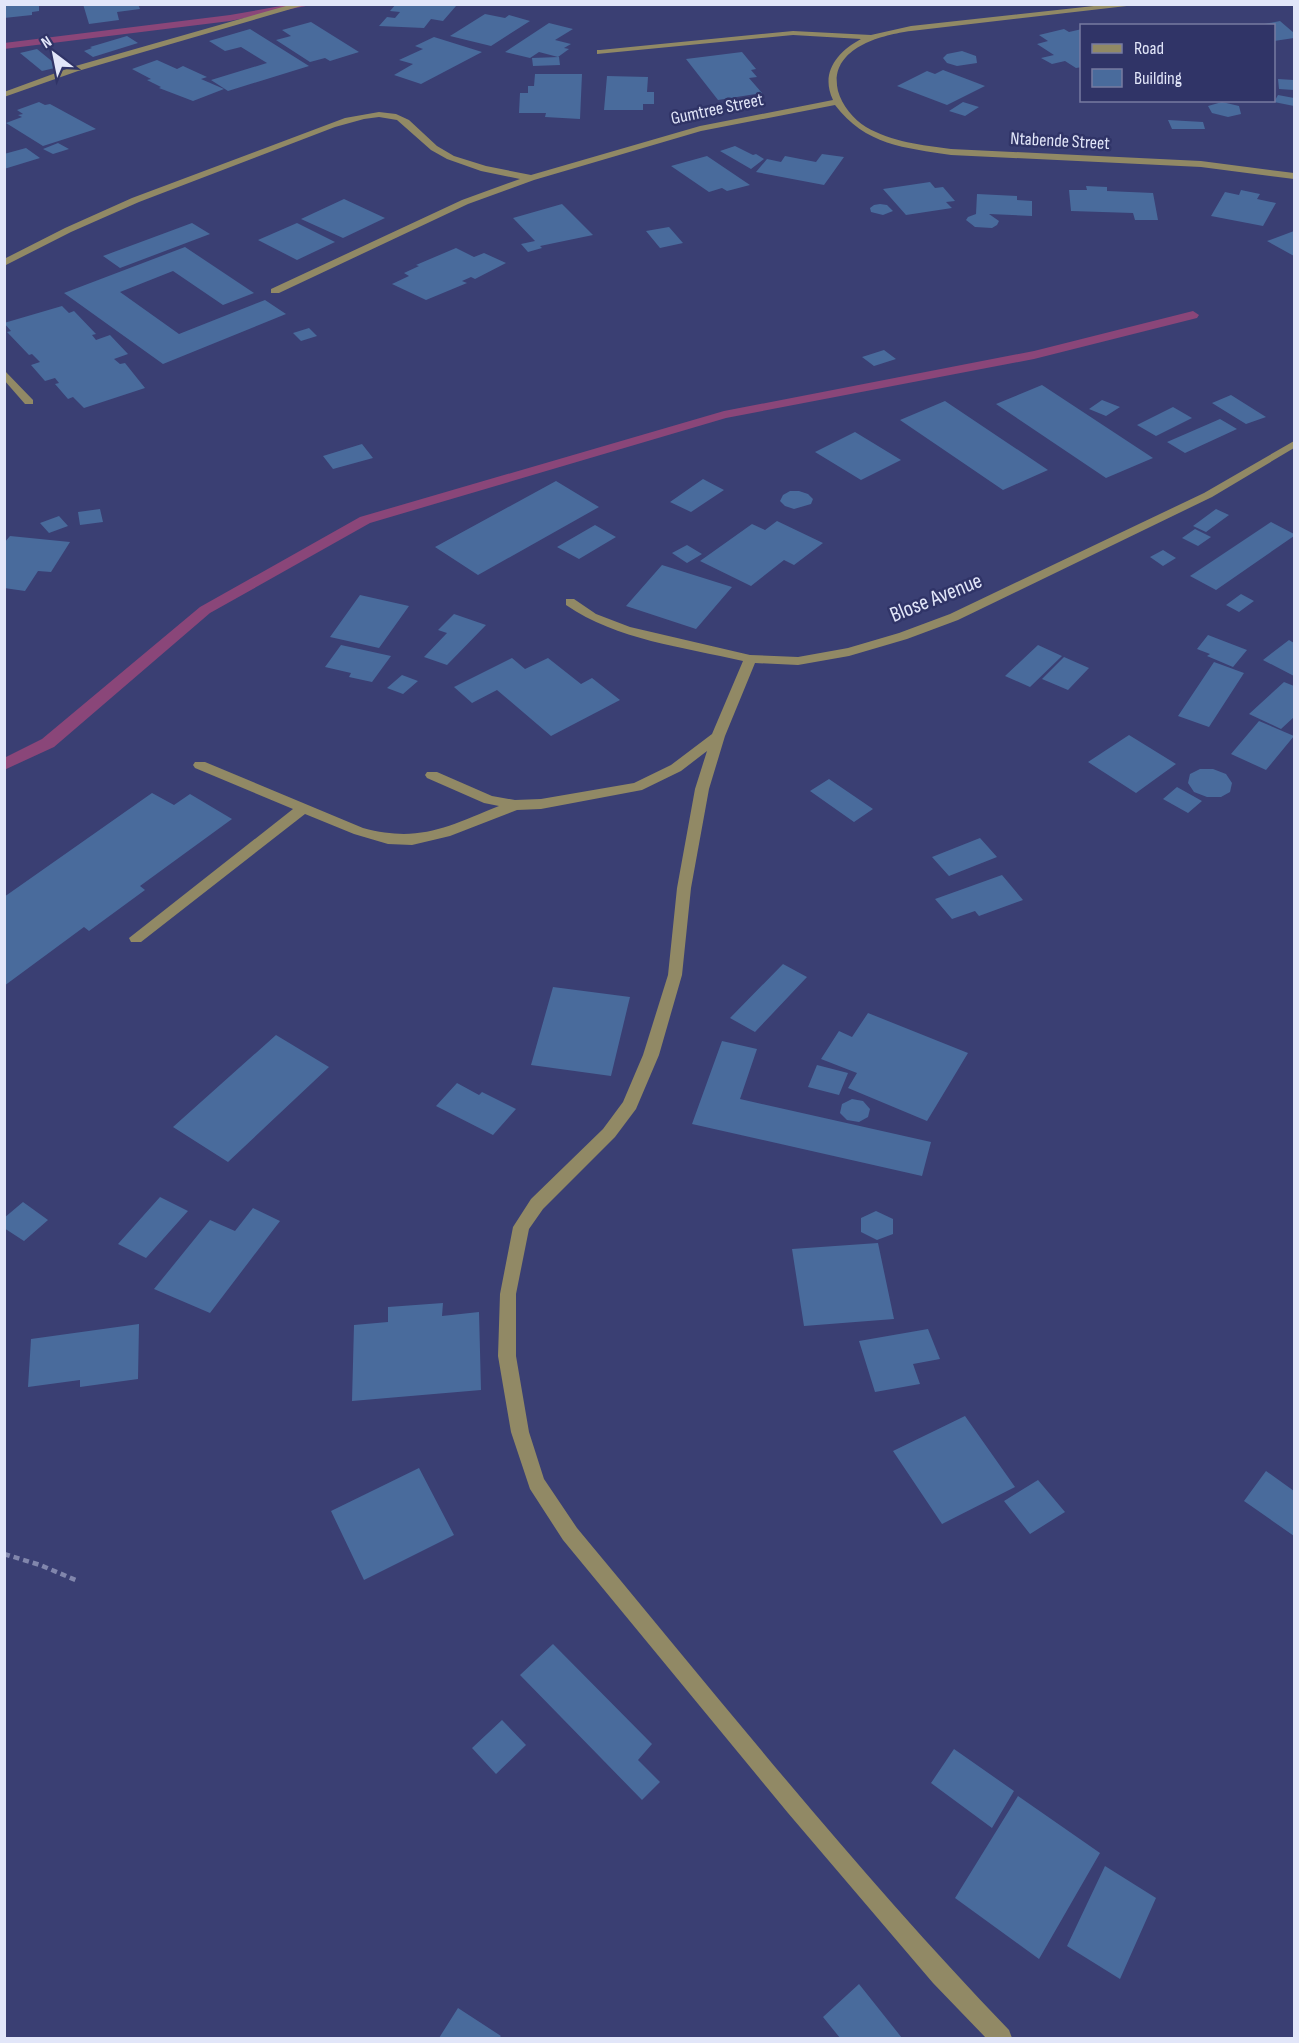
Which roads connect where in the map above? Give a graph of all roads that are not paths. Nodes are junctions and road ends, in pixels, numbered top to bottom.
1 (304, 4) edge
2 (1048, 4) edge
3 (1140, 4) edge
4 (1054, 13) junction
5 (872, 37) junction
6 (600, 52) dead end
7 (4, 95) edge
8 (838, 102) junction
9 (1294, 176) edge
10 (531, 178) junction
11 (4, 264) edge
12 (276, 291) dead end
13 (4, 373) edge
14 (29, 402) dead end
15 (1294, 444) edge
16 (570, 602) dead end
17 (750, 659) junction
18 (718, 736) junction
19 (200, 765) dead end
20 (432, 775) dead end
21 (516, 805) junction
22 (303, 808) junction
23 (136, 938) dead end
24 (1001, 2038) edge

1 - 7 street
2 - 4 street
3 - 4 street
4 - 5 street
5 - 6 street
5 - 8 street
8 - 9 street, Ntabende Street
8 - 10 street, Gumtree Street
10 - 11 street
10 - 12 street, Gumtree Street
13 - 14 street
15 - 17 street, Blose Avenue
16 - 17 street, Blose Avenue
17 - 18 street
18 - 21 street
18 - 24 street
19 - 22 street
20 - 21 street
21 - 22 street
22 - 23 street

